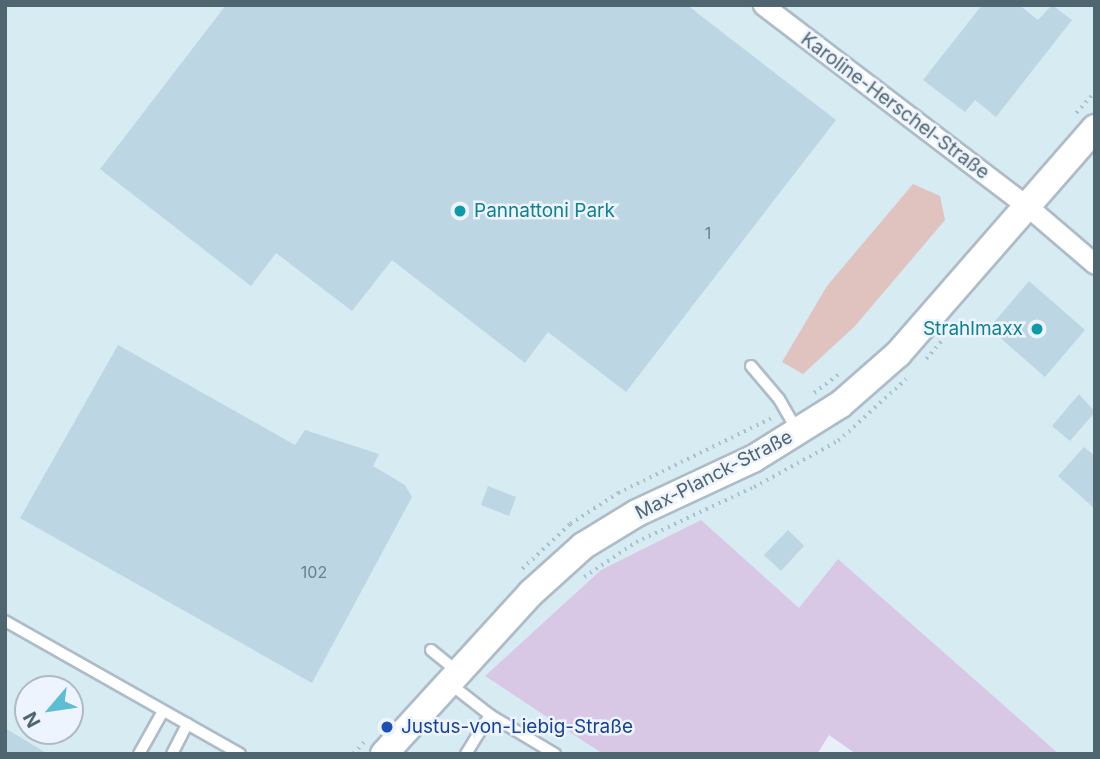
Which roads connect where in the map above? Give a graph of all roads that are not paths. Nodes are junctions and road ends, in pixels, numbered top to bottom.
1 (763, 5) edge
2 (1095, 128) edge
3 (1027, 206) junction
4 (1095, 264) edge
5 (751, 366) dead end
6 (798, 432) junction
7 (5, 621) edge
8 (431, 650) dead end
9 (453, 678) junction
10 (163, 711) junction
11 (490, 715) junction
12 (187, 724) junction
13 (139, 754) edge
14 (172, 754) edge
15 (240, 754) edge
16 (384, 754) edge
17 (466, 754) edge
18 (555, 754) edge

1 - 3 street, Karoline-Herschel-Straße
2 - 3 street, Max-Planck-Straße
3 - 4 street, Karoline-Herschel-Straße
3 - 6 street, Max-Planck-Straße
5 - 6 lane
6 - 9 street, Max-Planck-Straße
7 - 10 lane
8 - 9 lane
9 - 11 lane
9 - 16 street, Max-Planck-Straße
10 - 12 lane
10 - 13 lane
11 - 17 lane
11 - 18 lane
12 - 14 lane
12 - 15 lane

